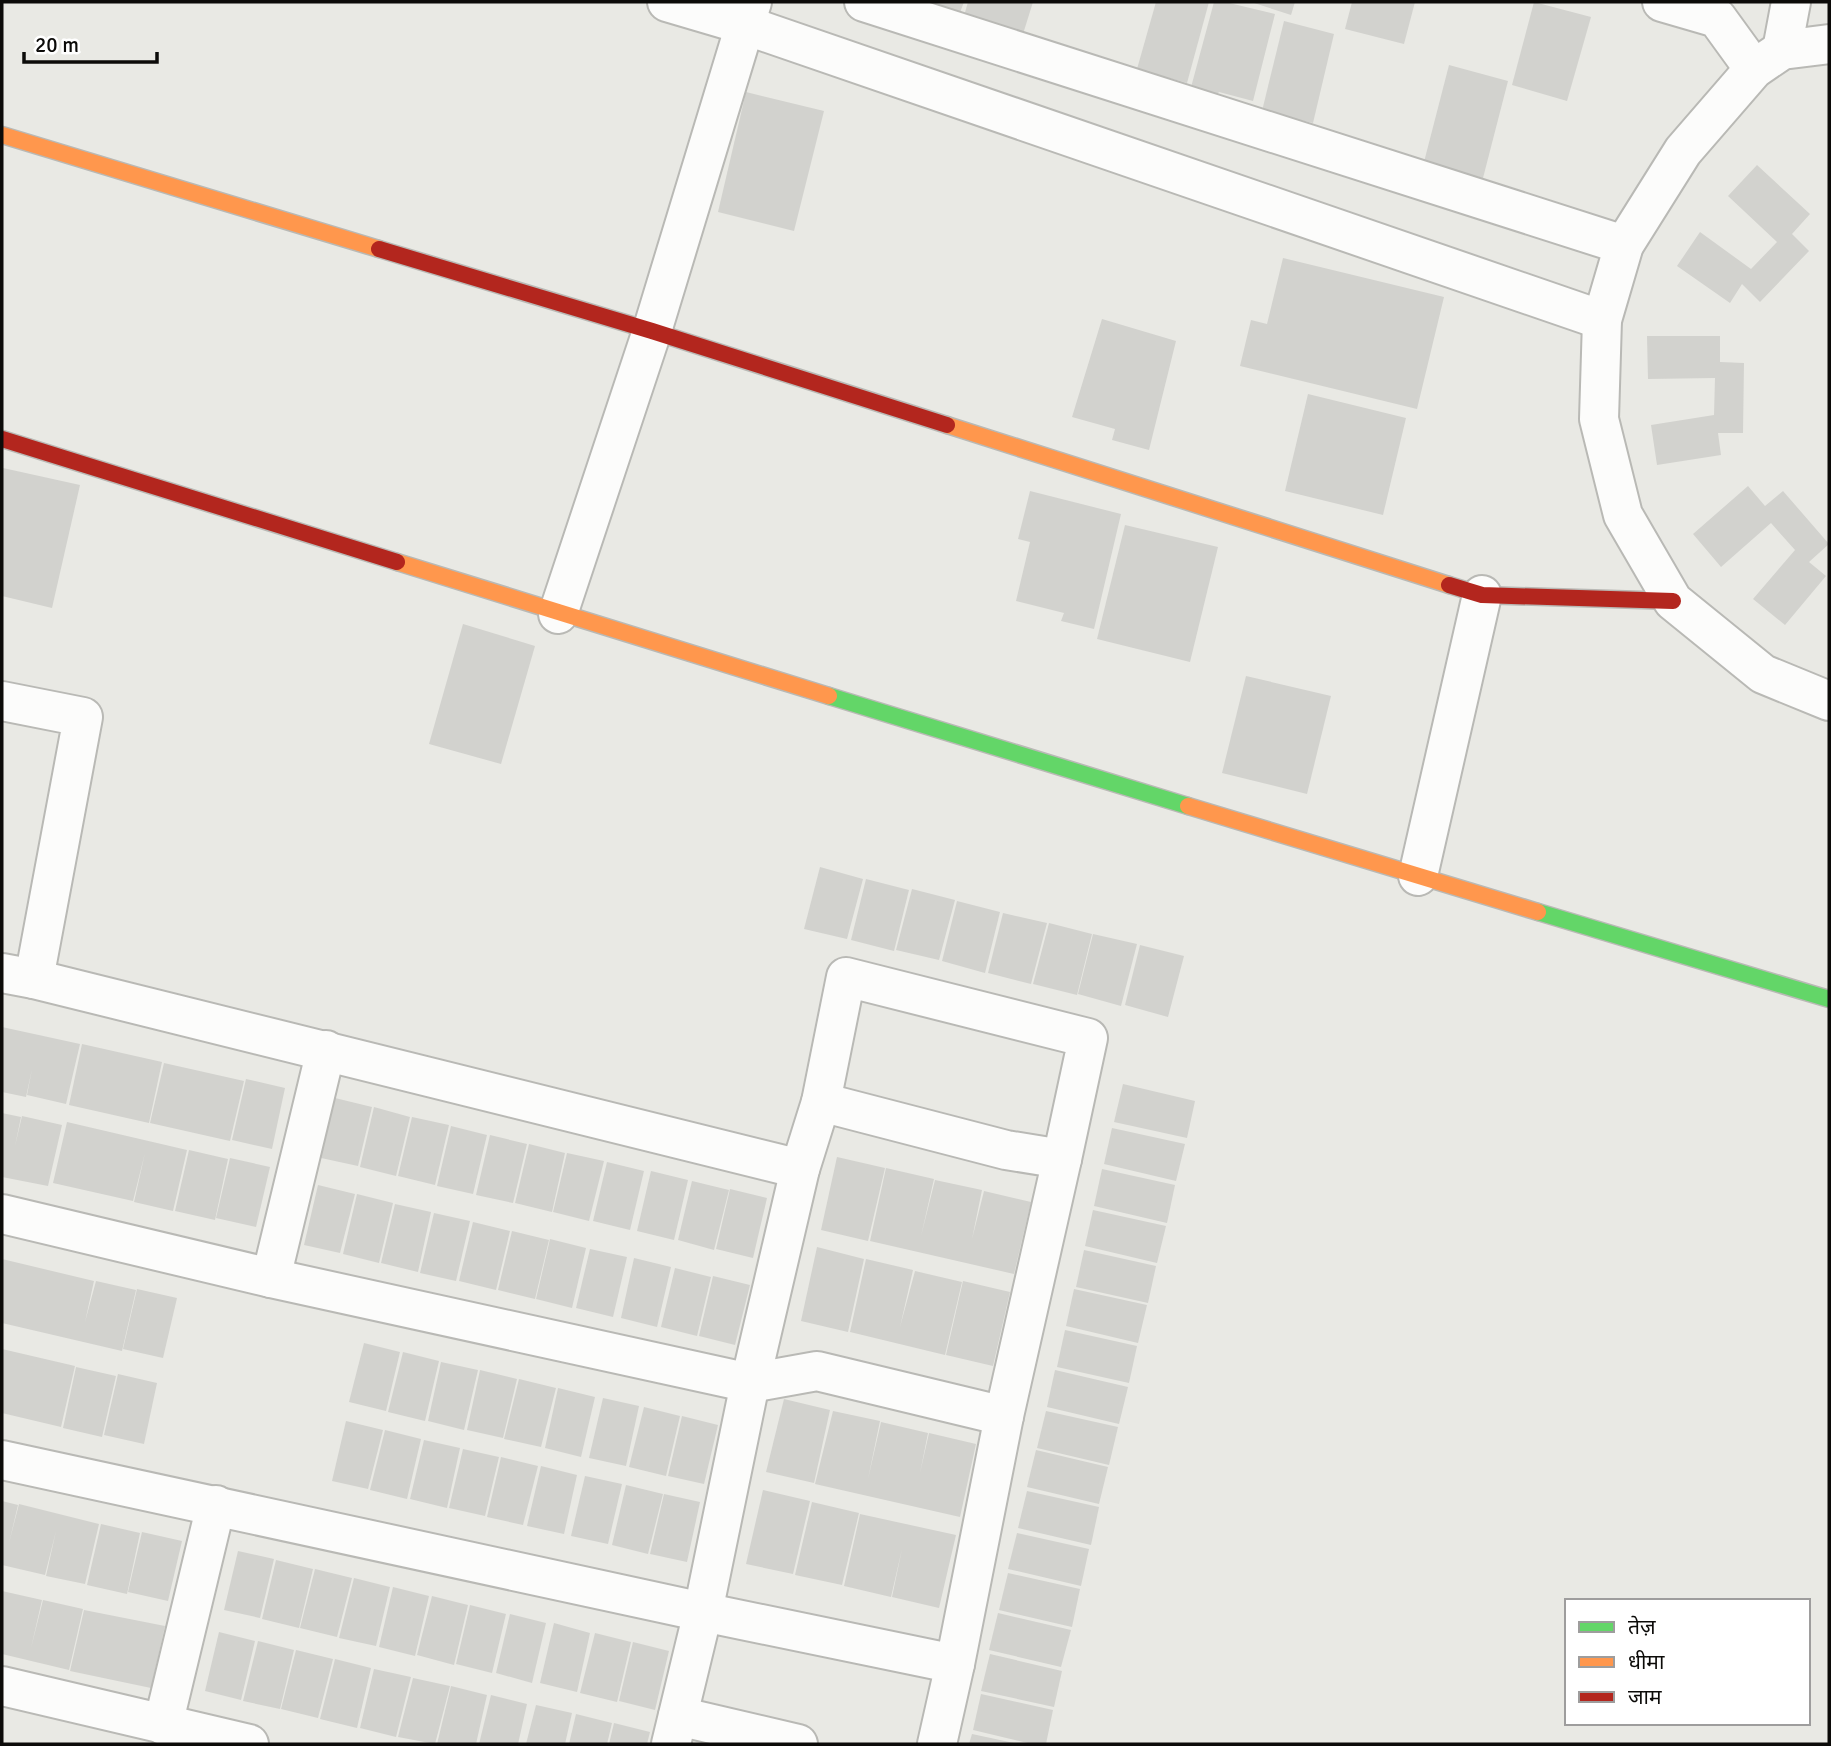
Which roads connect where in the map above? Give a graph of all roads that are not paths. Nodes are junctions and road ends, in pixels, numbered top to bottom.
1 (667, 2) edge
2 (864, 2) edge
3 (1662, 2) edge
4 (1791, 2) edge
5 (749, 13) edge
6 (1829, 44) edge
7 (1768, 59) junction
8 (2, 135) edge
9 (1624, 245) junction
10 (1602, 320) junction
11 (652, 331) junction
12 (2, 439) edge
13 (1482, 595) junction
14 (1673, 601) junction
15 (558, 614) junction
16 (2, 701) edge
17 (1829, 701) edge
18 (1418, 876) junction
19 (18, 976) edge
20 (1829, 999) edge
21 (326, 1050) junction
22 (821, 1102) junction
23 (1062, 1159) junction
24 (800, 1169) junction
25 (2, 1214) edge
26 (271, 1278) junction
27 (750, 1383) junction
28 (1004, 1416) junction
29 (2, 1460) edge
30 (216, 1505) junction
31 (703, 1612) junction
32 (955, 1664) junction
33 (2, 1686) edge
34 (163, 1725) junction
35 (674, 1730) edge
36 (249, 1744) edge
37 (798, 1744) edge
38 (937, 1744) edge

1 - 5 street
2 - 9 street
3 - 7 street
4 - 7 street
5 - 10 street
5 - 11 street
6 - 7 street
7 - 9 street
8 - 11 street
9 - 10 street
10 - 14 street
11 - 13 street
11 - 15 street
12 - 15 street
13 - 14 street
13 - 18 street
14 - 17 street
15 - 18 street
16 - 19 street
18 - 20 street
19 - 21 street
21 - 24 street
21 - 26 street
22 - 23 street
22 - 23 street
22 - 24 street
23 - 28 street
24 - 27 street
25 - 26 street
26 - 27 street
27 - 28 street
27 - 31 street
28 - 32 street
29 - 30 street
30 - 31 street
30 - 34 street
31 - 32 street
31 - 35 street
32 - 38 street
33 - 34 street
34 - 36 street
35 - 37 street

